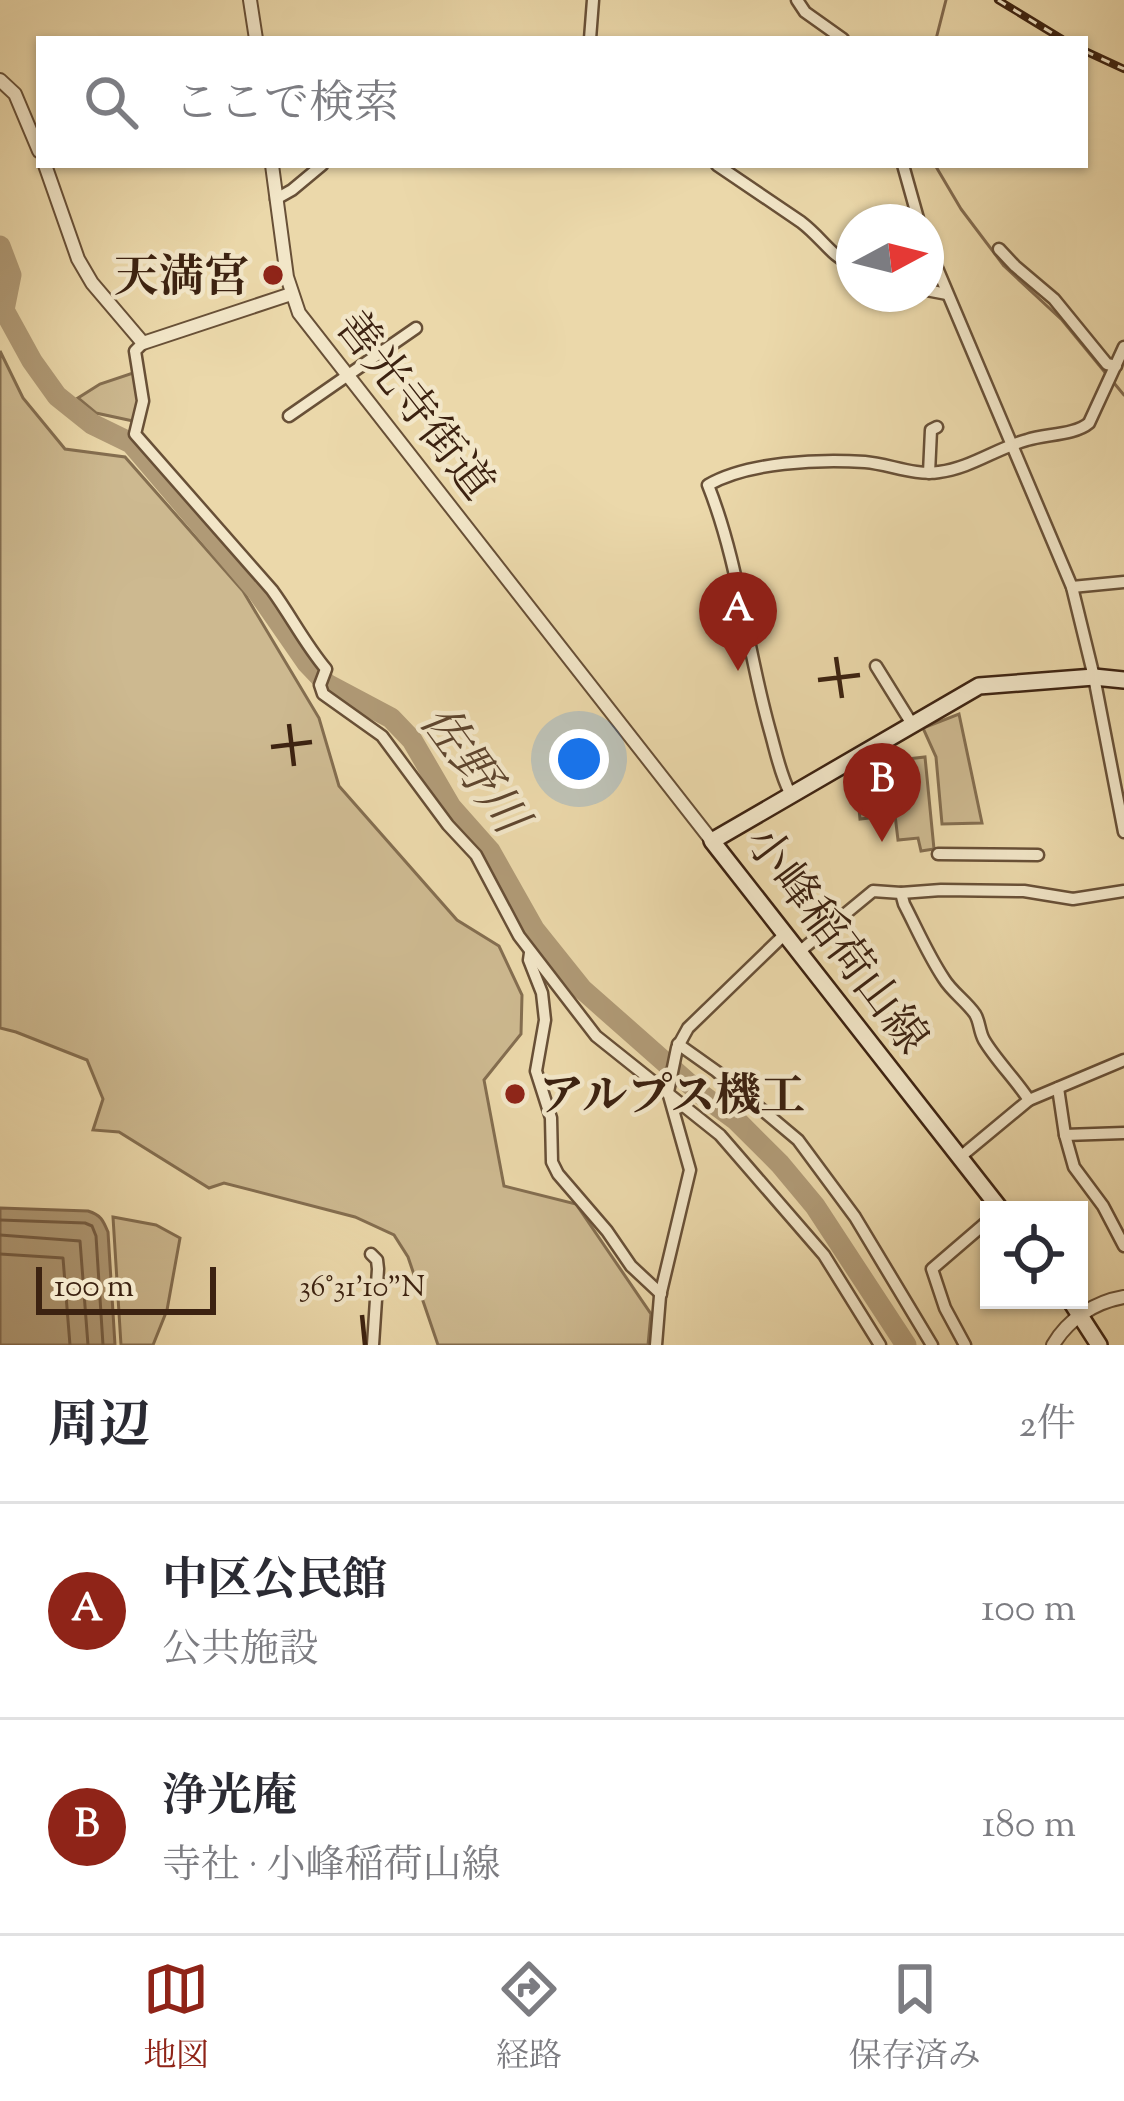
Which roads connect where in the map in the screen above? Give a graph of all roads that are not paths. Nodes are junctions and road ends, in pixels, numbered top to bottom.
1 (250, 0) edge
2 (593, 0) edge
3 (797, 0) edge
4 (256, 36) edge
5 (590, 36) edge
6 (839, 36) edge
7 (3, 81) edge
8 (36, 144) edge
9 (46, 168) edge
10 (272, 168) edge
11 (318, 168) edge
12 (721, 168) edge
13 (904, 168) edge
14 (276, 199) junction
15 (914, 204) edge
16 (999, 249) dead end
17 (836, 258) edge
18 (944, 286) edge
19 (291, 293) junction
20 (944, 293) edge
21 (947, 293) junction
22 (416, 328) dead end
23 (143, 343) junction
24 (1124, 347) edge
25 (1115, 368) junction
26 (348, 376) junction
27 (289, 416) dead end
28 (937, 427) dead end
29 (1012, 444) junction
30 (929, 472) junction
31 (1124, 582) edge
32 (1072, 586) junction
33 (876, 666) dead end
34 (1094, 677) junction
35 (1124, 680) edge
36 (912, 724) junction
37 (790, 794) junction
38 (1124, 832) edge
39 (712, 841) junction
40 (938, 854) dead end
41 (1039, 855) dead end
42 (1124, 891) edge
43 (901, 893) junction
44 (785, 934) junction
45 (531, 952) junction
46 (799, 952) junction
47 (678, 1046) junction
48 (1124, 1060) edge
49 (1058, 1088) junction
50 (669, 1089) junction
51 (1029, 1100) junction
52 (1124, 1133) edge
53 (1065, 1135) junction
54 (959, 1158) junction
55 (993, 1201) edge
56 (980, 1228) edge
57 (1124, 1246) edge
58 (371, 1254) dead end
59 (661, 1294) junction
60 (1124, 1298) edge
61 (1076, 1309) edge
62 (1080, 1316) junction
63 (374, 1345) edge
64 (656, 1345) edge
65 (880, 1345) edge
66 (932, 1345) edge
67 (965, 1345) edge
68 (1053, 1345) edge
69 (1099, 1345) edge

1 - 4 street
2 - 5 street
3 - 6 street
7 - 8 street
9 - 23 street
10 - 14 street
11 - 14 street
12 - 17 street
13 - 15 street
14 - 19 street
16 - 25 street
18 - 21 street
19 - 23 street, 善光寺街道
19 - 26 street, 善光寺街道
20 - 21 street
21 - 29 street
22 - 26 street
23 - 45 street
24 - 25 street
25 - 29 street
26 - 27 street
26 - 39 street, 善光寺街道
28 - 30 street
29 - 30 street
29 - 32 street
30 - 37 street
31 - 32 street
32 - 34 street
33 - 36 street
34 - 35 main road, 小峰稲荷山線
34 - 36 main road, 小峰稲荷山線
34 - 38 street
36 - 37 main road, 小峰稲荷山線
37 - 39 main road, 小峰稲荷山線
39 - 44 main road, 小峰稲荷山線
40 - 41 street
42 - 43 street
43 - 46 street
43 - 51 street
44 - 46 main road, 小峰稲荷山線
44 - 47 street
45 - 50 street
45 - 59 street
46 - 54 main road, 小峰稲荷山線
47 - 50 street
47 - 66 street
48 - 49 street
49 - 51 street
49 - 53 street
50 - 59 street
50 - 65 street
51 - 54 street
52 - 53 street
53 - 57 street
54 - 55 main road, 小峰稲荷山線
56 - 67 street
58 - 63 street
59 - 64 street
60 - 62 street
61 - 62 main road
62 - 68 street
62 - 69 main road

